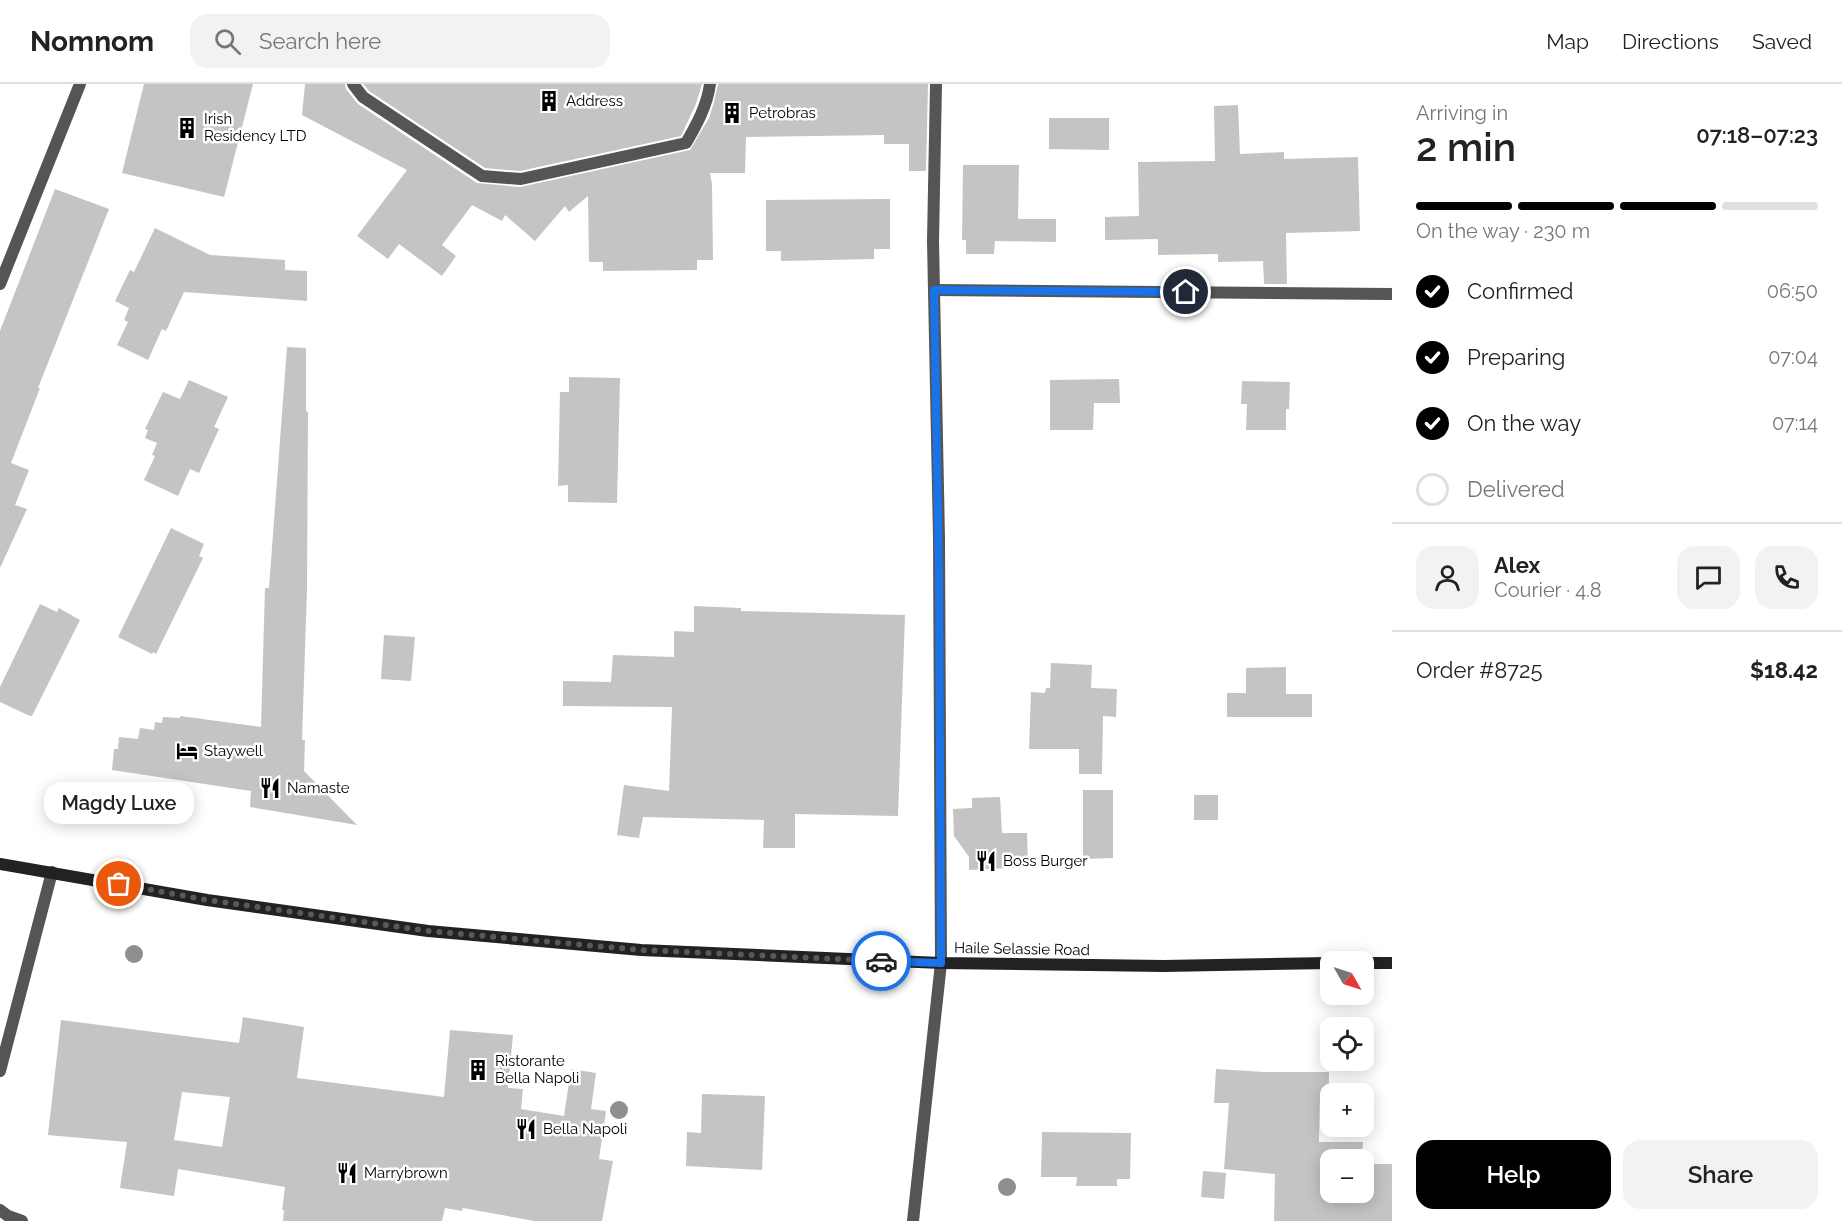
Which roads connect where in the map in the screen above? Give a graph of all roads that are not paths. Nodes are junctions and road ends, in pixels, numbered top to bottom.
1 (80, 84) edge
2 (353, 84) edge
3 (710, 84) edge
4 (936, 84) edge
5 (0, 284) edge
6 (934, 290) junction
7 (1392, 294) edge
8 (0, 864) edge
9 (52, 872) junction
10 (941, 963) junction
11 (1320, 963) edge
12 (1374, 963) edge
13 (1392, 963) edge
14 (0, 1071) edge
15 (0, 1210) edge
16 (22, 1221) edge
17 (913, 1221) edge

1 - 5 street
2 - 3 street
4 - 6 street
6 - 7 street
6 - 10 street
8 - 9 street, Haile Selassie Road
9 - 10 street, Haile Selassie Road
9 - 14 street
10 - 11 street, Haile Selassie Road
10 - 17 street
12 - 13 street
15 - 16 street

